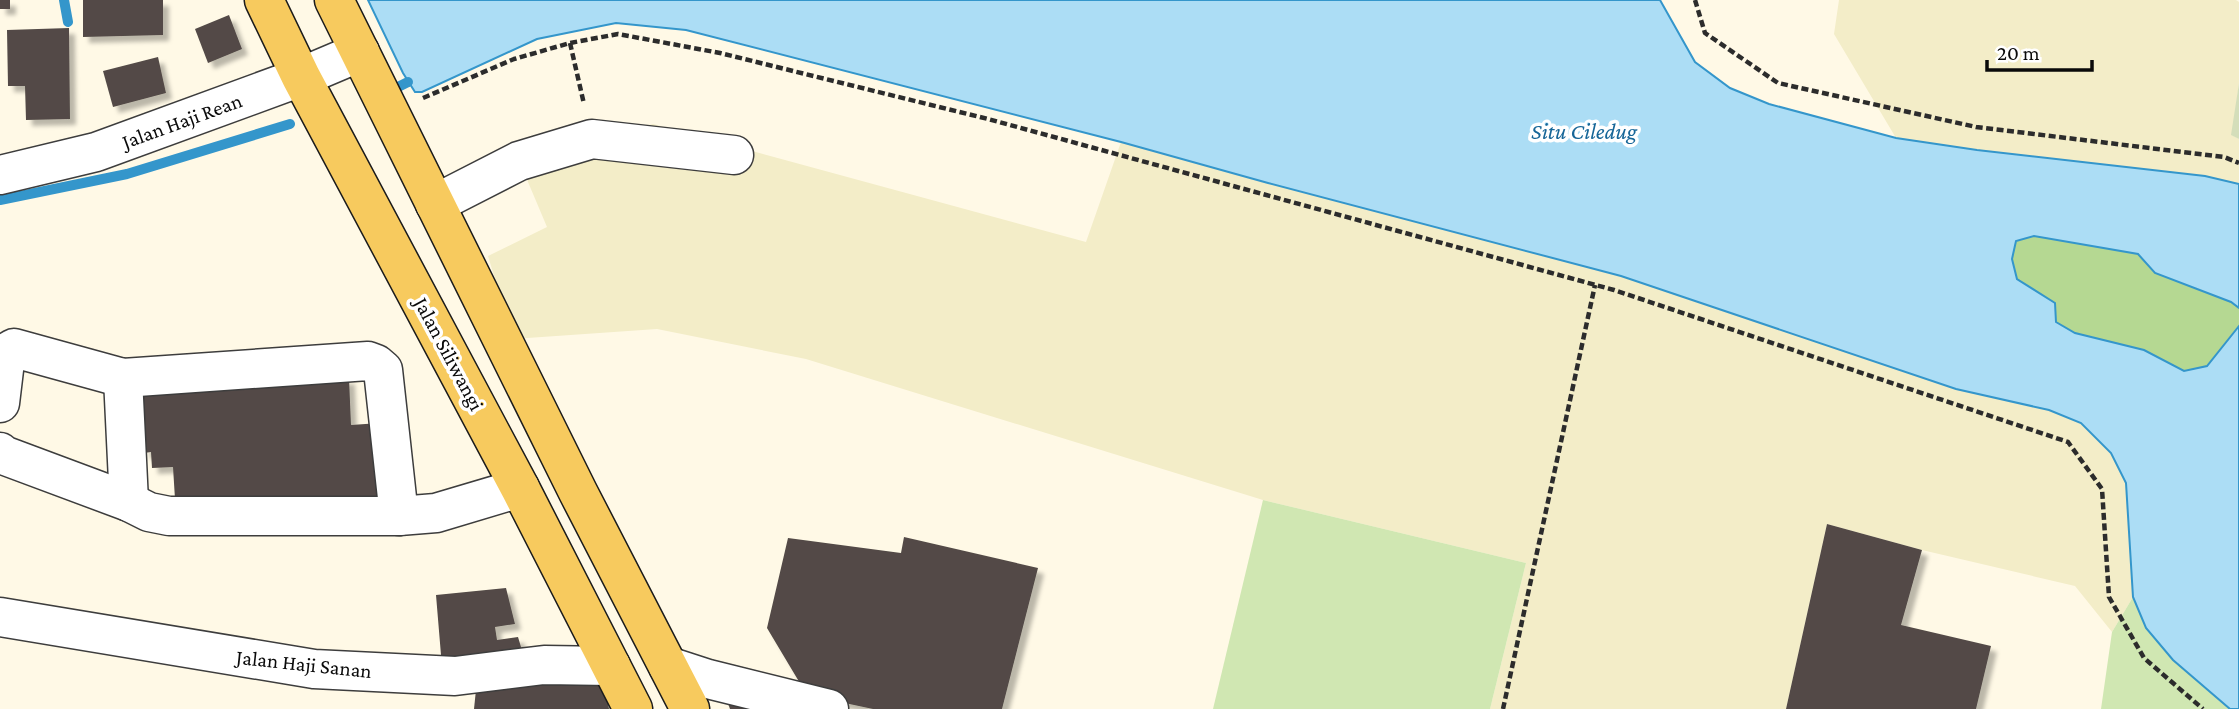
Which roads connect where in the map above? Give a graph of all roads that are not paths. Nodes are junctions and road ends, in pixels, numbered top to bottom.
1 (264, 0) edge
2 (334, 0) edge
3 (360, 52) junction
4 (302, 77) junction
5 (734, 155) dead end
6 (0, 175) edge
7 (435, 204) junction
8 (123, 378) junction
9 (0, 403) edge
10 (0, 452) edge
11 (520, 488) junction
12 (129, 502) junction
13 (400, 516) junction
14 (0, 617) edge
15 (611, 666) junction
16 (667, 666) junction
17 (634, 709) edge
18 (690, 709) edge
19 (829, 709) edge

1 - 4 main road, Jalan Siliwangi
2 - 3 main road
3 - 4 street, Jalan Haji Rean
3 - 7 main road
4 - 6 street, Jalan Haji Rean
4 - 11 main road, Jalan Siliwangi
5 - 7 street
7 - 16 main road
8 - 9 street
8 - 12 street
8 - 13 street
10 - 12 street
11 - 13 street
11 - 15 main road, Jalan Siliwangi
12 - 13 street
14 - 15 street, Jalan Haji Sanan
15 - 17 main road, Jalan Siliwangi
16 - 18 main road
16 - 19 street

